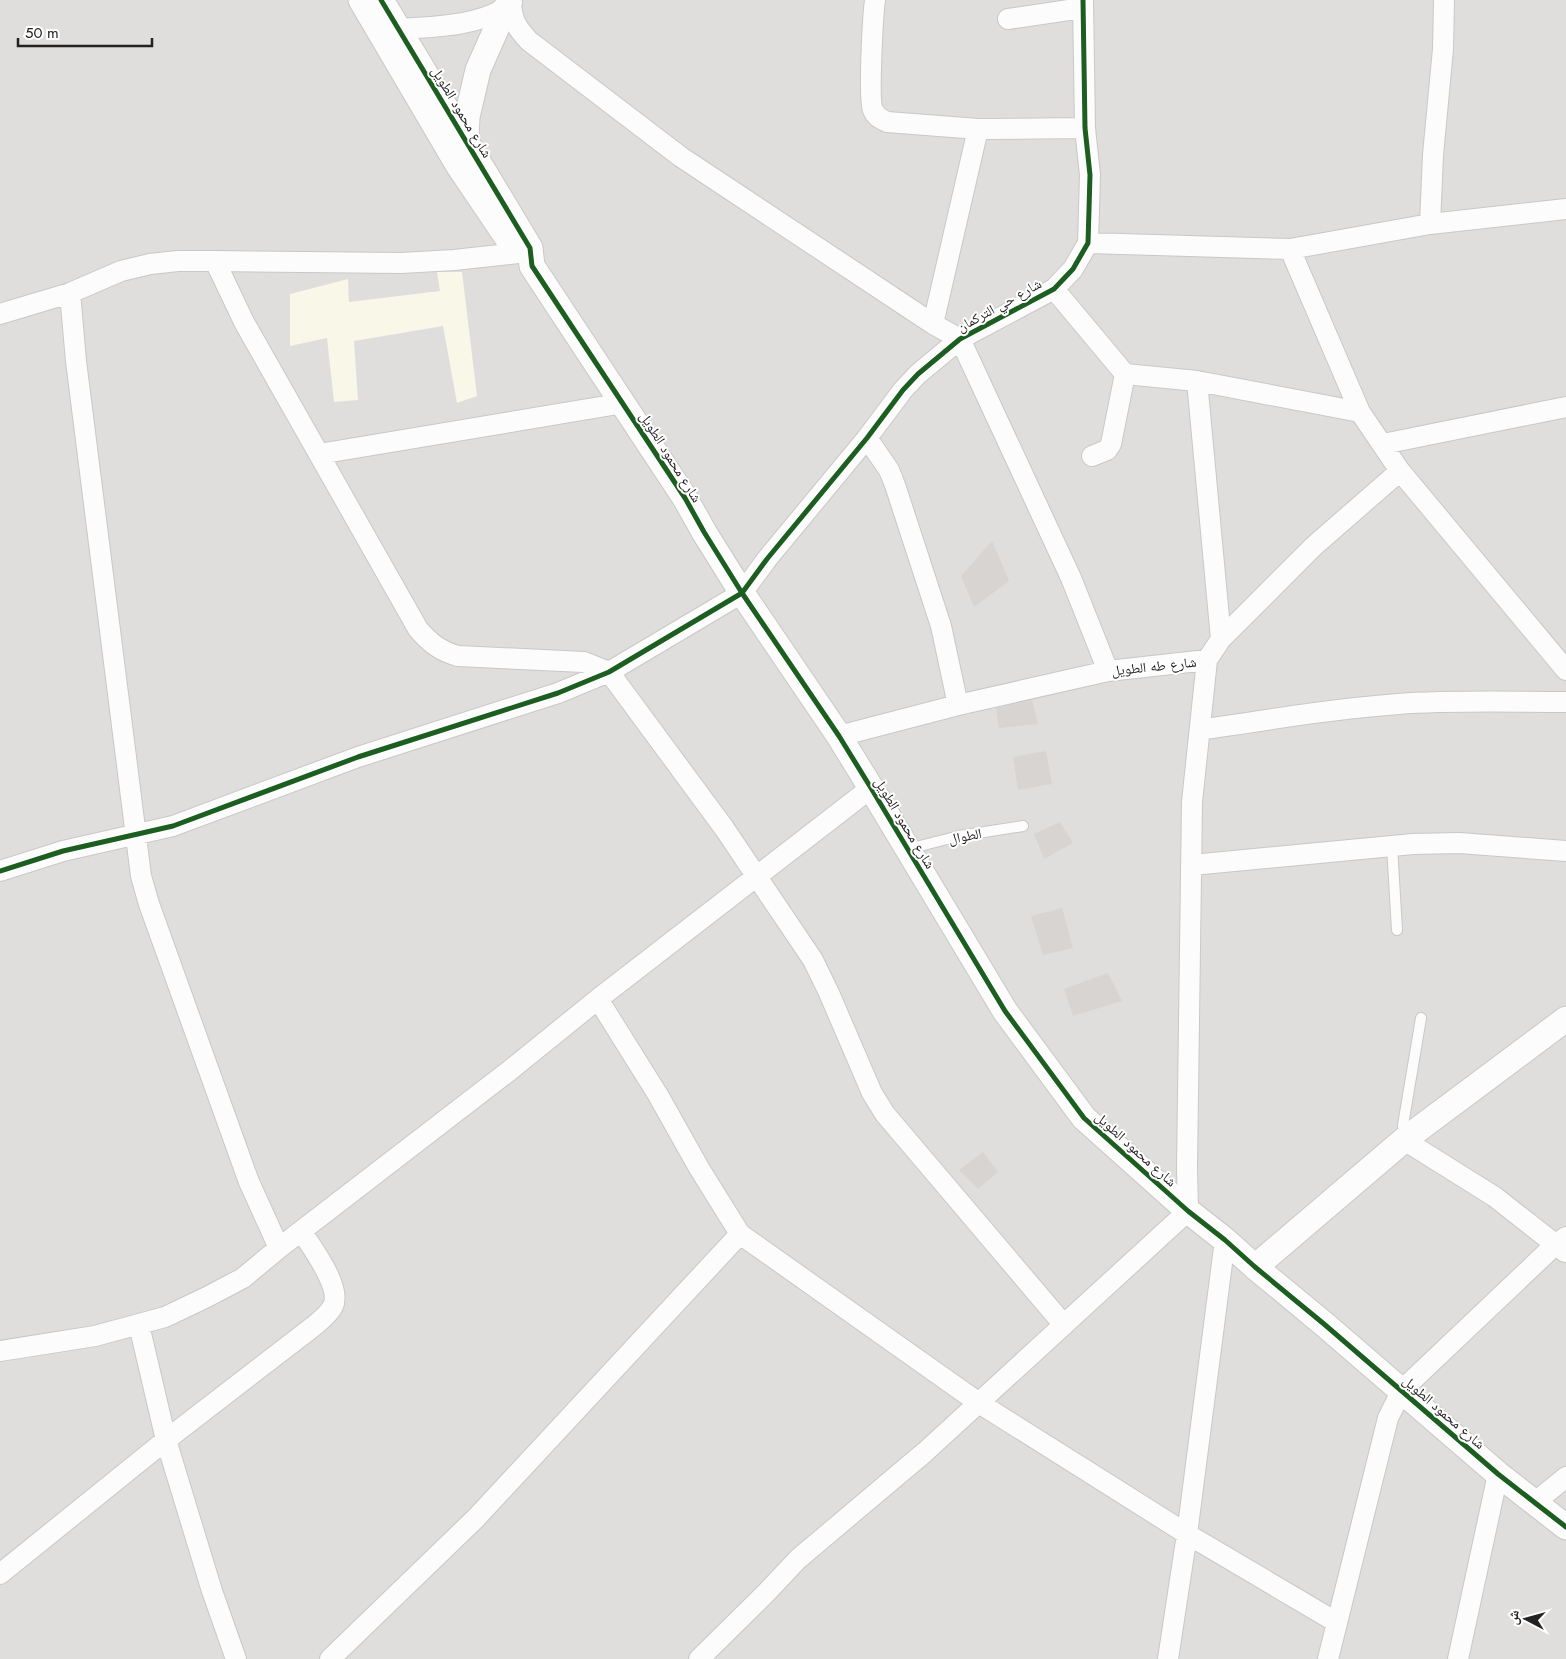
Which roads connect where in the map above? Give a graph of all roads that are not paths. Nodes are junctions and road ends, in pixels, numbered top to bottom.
1 (361, 0) edge
2 (875, 0) edge
3 (1444, 0) edge
4 (510, 4) edge
5 (1082, 4) edge
6 (378, 11) edge
7 (1008, 19) dead end
8 (398, 29) junction
9 (1085, 128) junction
10 (978, 129) junction
11 (466, 140) junction
12 (1566, 209) edge
13 (1430, 224) junction
14 (1088, 243) junction
15 (1290, 249) junction
16 (527, 256) junction
17 (215, 261) junction
18 (1054, 289) junction
19 (70, 293) junction
20 (0, 314) edge
21 (933, 324) junction
22 (960, 339) junction
23 (1125, 374) junction
24 (1197, 381) junction
25 (624, 403) junction
26 (1566, 407) edge
27 (1360, 412) junction
28 (867, 438) junction
29 (1383, 444) junction
30 (318, 454) junction
31 (1092, 456) dead end
32 (1400, 471) junction
33 (742, 593) junction
34 (1221, 639) junction
35 (1207, 660) junction
36 (1566, 670) edge
37 (1108, 671) junction
38 (609, 672) junction
39 (1566, 702) edge
40 (958, 704) junction
41 (1200, 730) junction
42 (839, 736) junction
43 (871, 788) junction
44 (1023, 826) dead end
45 (136, 836) junction
46 (1392, 846) junction
47 (907, 849) junction
48 (1566, 851) edge
49 (1192, 865) junction
50 (0, 871) edge
51 (757, 876) junction
52 (1397, 930) dead end
53 (598, 999) junction
54 (1422, 1018) dead end
55 (1566, 1020) edge
56 (1404, 1140) junction
57 (1188, 1211) junction
58 (302, 1232) junction
59 (740, 1234) junction
60 (1225, 1240) junction
61 (1562, 1245) edge
62 (279, 1248) junction
63 (1255, 1267) junction
64 (140, 1325) junction
65 (1064, 1325) junction
66 (0, 1351) edge
67 (1402, 1390) junction
68 (979, 1403) junction
69 (166, 1440) junction
70 (1498, 1474) junction
71 (1566, 1477) edge
72 (1534, 1503) junction
73 (1566, 1527) edge
74 (1187, 1534) junction
75 (0, 1574) edge
76 (1336, 1622) junction
77 (236, 1659) edge
78 (330, 1659) edge
79 (699, 1659) edge
80 (1168, 1659) edge
81 (1328, 1659) edge
82 (1458, 1659) edge

1 - 6 street
2 - 10 street
3 - 13 street
4 - 8 street
4 - 11 street
4 - 21 street
5 - 7 street
5 - 9 street, شارع حي التركمان
6 - 8 street
6 - 16 street
8 - 11 street, شارع محمود الطويل
9 - 10 street
9 - 14 street, شارع حي التركمان
10 - 21 street
11 - 16 street, شارع محمود الطويل
12 - 13 street
13 - 15 street
14 - 15 street
14 - 18 street, شارع حي التركمان
15 - 27 street
16 - 17 street
16 - 25 street, شارع محمود الطويل
17 - 19 street
17 - 30 street
18 - 22 street, شارع حي التركمان
18 - 23 street
19 - 20 street
19 - 45 street
21 - 22 street
22 - 28 street, شارع حي التركمان
22 - 37 street
23 - 24 street
23 - 31 street
24 - 27 street
24 - 34 street
25 - 30 street
25 - 33 street, شارع محمود الطويل
26 - 29 street
27 - 29 street
28 - 33 street, شارع حي التركمان
28 - 40 street
29 - 32 street
30 - 38 street
32 - 34 street, شارع طه الطويل
32 - 36 street
33 - 38 street
33 - 42 street, شارع محمود الطويل
34 - 35 street, شارع طه الطويل
35 - 37 street, شارع طه الطويل
35 - 41 street
37 - 40 street, شارع طه الطويل
38 - 45 street
38 - 51 street
39 - 41 street
40 - 42 street, شارع طه الطويل
41 - 49 street
42 - 43 street, شارع محمود الطويل
43 - 47 street, شارع محمود الطويل
43 - 51 street
44 - 47 lane, الطوال
45 - 50 street
45 - 62 street
46 - 48 street
46 - 49 street
46 - 52 lane
47 - 57 street, شارع محمود الطويل
49 - 57 street
51 - 53 street
51 - 65 street
53 - 58 street
53 - 59 street
54 - 56 lane
55 - 56 street
56 - 61 street
56 - 63 street
57 - 60 street, شارع محمود الطويل
57 - 65 street
58 - 62 street
58 - 69 street
59 - 68 street
59 - 78 street
60 - 63 street, شارع محمود الطويل
60 - 74 street
61 - 67 street
62 - 64 street
63 - 67 street, شارع محمود الطويل
64 - 66 street
64 - 69 street
65 - 68 street
67 - 70 street, شارع محمود الطويل
67 - 76 street
68 - 74 street
68 - 79 street
69 - 75 street
69 - 77 street
70 - 72 street, شارع محمود الطويل
70 - 82 street
71 - 72 street
72 - 73 street, شارع محمود الطويل
74 - 76 street
74 - 80 street
76 - 81 street

